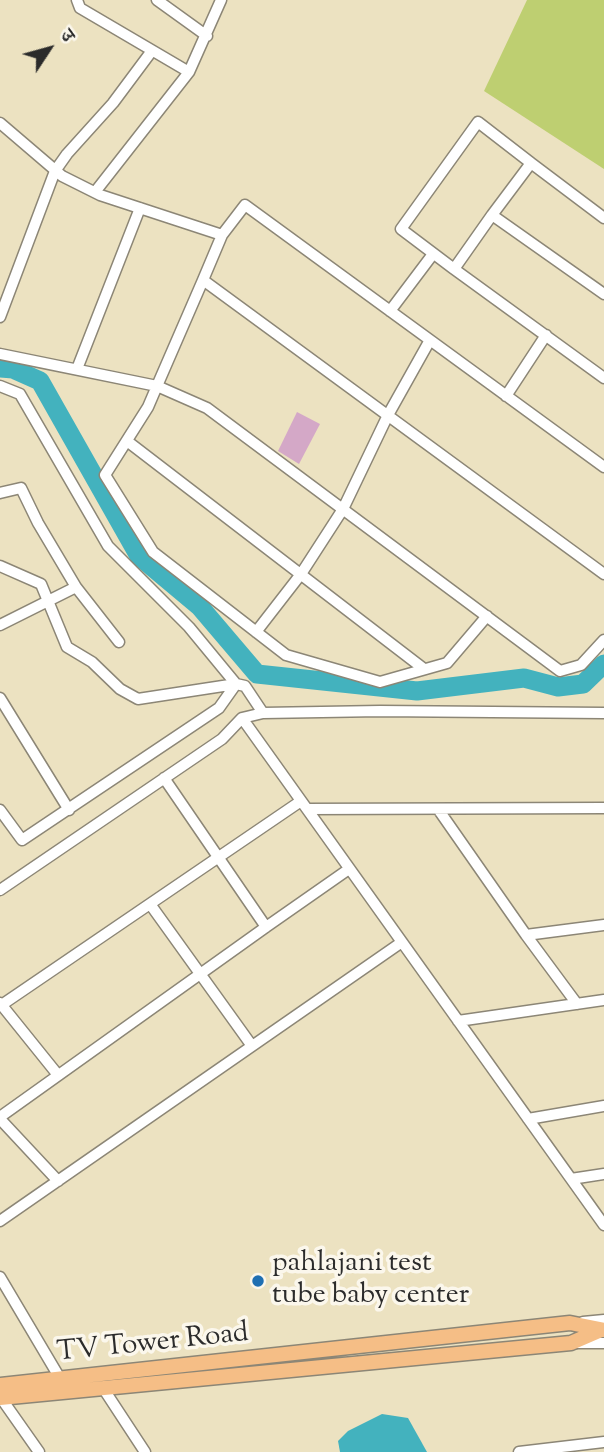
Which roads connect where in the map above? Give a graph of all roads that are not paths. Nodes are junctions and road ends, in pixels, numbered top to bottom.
1 (77, 0) edge
2 (157, 0) edge
3 (220, 0) edge
4 (207, 36) junction
5 (151, 52) junction
6 (189, 72) junction
7 (0, 123) edge
8 (531, 163) junction
9 (55, 171) junction
10 (95, 192) junction
11 (140, 208) junction
12 (492, 215) junction
13 (604, 218) edge
14 (222, 235) junction
15 (433, 254) junction
16 (454, 269) junction
17 (203, 280) junction
18 (604, 294) edge
19 (390, 311) junction
20 (0, 317) edge
21 (546, 335) junction
22 (430, 340) junction
23 (0, 354) edge
24 (77, 369) junction
25 (604, 378) edge
26 (0, 386) edge
27 (157, 386) junction
28 (506, 396) junction
29 (388, 415) junction
30 (127, 441) junction
31 (602, 464) edge
32 (0, 493) edge
33 (343, 509) junction
34 (0, 566) edge
35 (301, 574) junction
36 (604, 574) edge
37 (76, 587) junction
38 (48, 602) junction
39 (487, 616) junction
40 (0, 625) edge
41 (256, 632) junction
42 (604, 639) edge
43 (119, 642) dead end
44 (424, 669) junction
45 (236, 684) junction
46 (0, 698) edge
47 (263, 713) junction
48 (604, 713) edge
49 (242, 719) junction
50 (164, 778) junction
51 (304, 805) junction
52 (604, 808) edge
53 (438, 809) junction
54 (0, 810) edge
55 (69, 810) junction
56 (216, 858) junction
57 (349, 869) junction
58 (0, 890) edge
59 (150, 904) junction
60 (604, 925) edge
61 (266, 927) junction
62 (526, 935) junction
63 (402, 942) junction
64 (199, 972) junction
65 (604, 1000) edge
66 (577, 1003) junction
67 (0, 1005) edge
68 (458, 1021) junction
69 (252, 1046) junction
70 (58, 1075) junction
71 (604, 1106) edge
72 (0, 1118) edge
73 (528, 1119) junction
74 (604, 1174) edge
75 (571, 1179) junction
76 (58, 1181) junction
77 (0, 1221) edge
78 (604, 1225) edge
79 (0, 1277) edge
80 (603, 1331) edge
81 (61, 1380) junction
82 (103, 1388) junction
83 (0, 1394) edge
84 (604, 1442) edge
85 (589, 1448) edge
86 (39, 1452) edge
87 (145, 1452) edge
88 (519, 1452) edge

1 - 5 street
2 - 4 street
3 - 4 street
4 - 6 street
5 - 6 street
5 - 9 street
6 - 10 street
7 - 9 street
8 - 12 street
8 - 13 street
8 - 15 street
9 - 10 street
9 - 20 street
10 - 11 street
11 - 14 street
11 - 24 street
12 - 16 street
12 - 18 street
14 - 17 street
14 - 19 street
15 - 16 street
15 - 19 street
16 - 21 street
17 - 27 street
17 - 29 street
19 - 22 street
21 - 25 street
21 - 28 street
22 - 28 street
22 - 29 street
23 - 24 street
24 - 27 street
26 - 45 street
27 - 30 street
27 - 33 street
28 - 31 street
29 - 33 street
29 - 36 street
30 - 35 street
30 - 41 street
32 - 37 street
33 - 35 street
33 - 39 street
34 - 38 street
35 - 41 street
35 - 44 street
37 - 38 street
37 - 43 street
38 - 40 street
38 - 45 street
39 - 42 street
39 - 44 street
41 - 44 street
45 - 47 street
45 - 55 street
46 - 55 street
47 - 48 street
47 - 49 street
49 - 50 street
49 - 51 street
50 - 56 street
50 - 58 street
51 - 53 street
51 - 56 street
51 - 57 street
52 - 53 street
53 - 62 street
54 - 55 street
56 - 59 street
56 - 61 street
57 - 61 street
57 - 63 street
59 - 64 street
59 - 67 street
60 - 62 street
61 - 64 street
62 - 66 street
63 - 68 street
63 - 69 street
64 - 69 street
64 - 70 street
65 - 66 street
66 - 68 street
67 - 70 street
68 - 73 street
69 - 76 street
70 - 72 street
71 - 73 street
72 - 76 street
73 - 75 street
74 - 75 street
75 - 78 street
76 - 77 street
79 - 81 street
80 - 81 main road, TV Tower Road
80 - 82 main road, TV Tower Road
81 - 83 main road, TV Tower Road
82 - 83 main road, TV Tower Road
82 - 87 street
83 - 86 street
84 - 85 street
85 - 88 street

